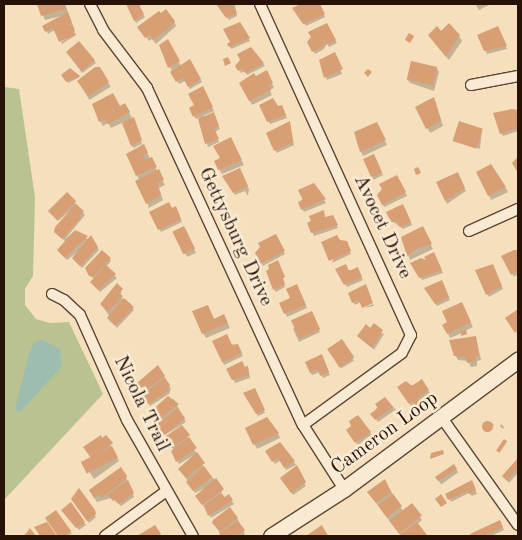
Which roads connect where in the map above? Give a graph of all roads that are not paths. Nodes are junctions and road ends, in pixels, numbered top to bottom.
1 (90, 4) edge
2 (260, 4) edge
3 (518, 76) edge
4 (471, 84) dead end
5 (518, 209) edge
6 (469, 231) dead end
7 (52, 294) dead end
8 (518, 360) edge
9 (442, 418) junction
10 (303, 425) junction
11 (344, 489) junction
12 (165, 492) junction
13 (518, 525) edge
14 (105, 536) edge
15 (192, 536) edge
16 (271, 536) edge

1 - 10 street, Gettysburg Drive
2 - 10 street, Avocet Drive
3 - 4 street
5 - 6 street
7 - 12 street, Nicola Trail
8 - 9 street, Cameron Loop
9 - 11 street, Cameron Loop
9 - 13 street
10 - 11 street, Gettysburg Drive
11 - 16 street, Cameron Loop
12 - 14 street
12 - 15 street, Nicola Trail

